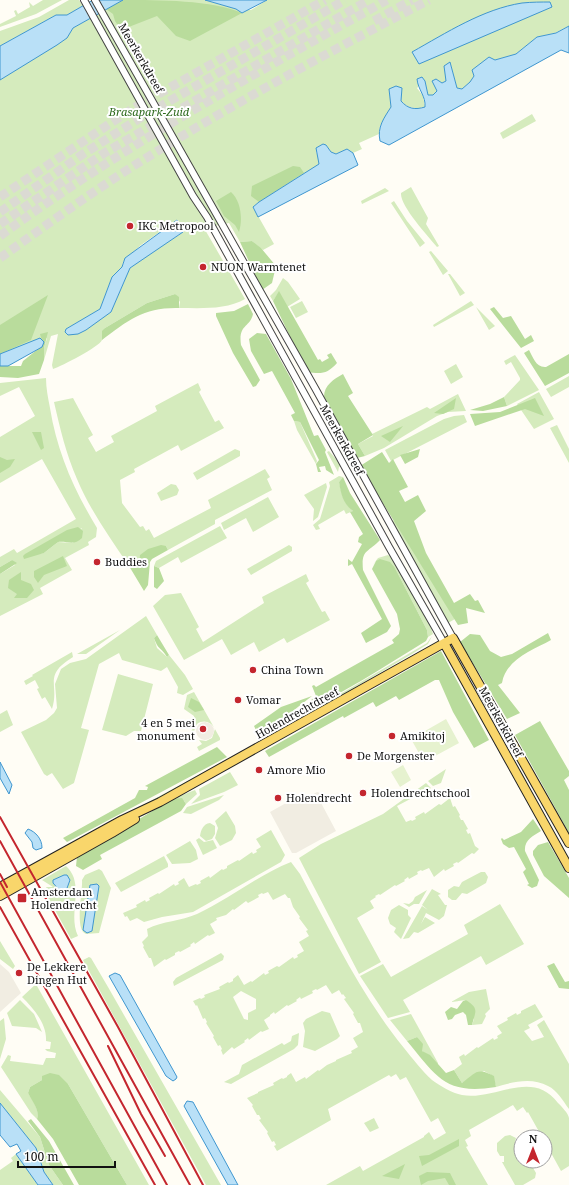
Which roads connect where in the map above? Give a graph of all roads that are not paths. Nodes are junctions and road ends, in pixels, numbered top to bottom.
1 (84, 0) edge
2 (95, 0) edge
3 (453, 638) junction
4 (444, 643) junction
5 (569, 843) edge
6 (569, 868) edge
7 (12, 885) junction
8 (0, 888) edge
9 (0, 896) edge

1 - 4 street, Meerkerkdreef
2 - 3 street, Meerkerkdreef
3 - 4 main road, Holendrechtdreef
3 - 5 main road, Meerkerkdreef
4 - 6 main road, Meerkerkdreef
4 - 7 main road, Holendrechtdreef
7 - 8 main road
7 - 9 main road

